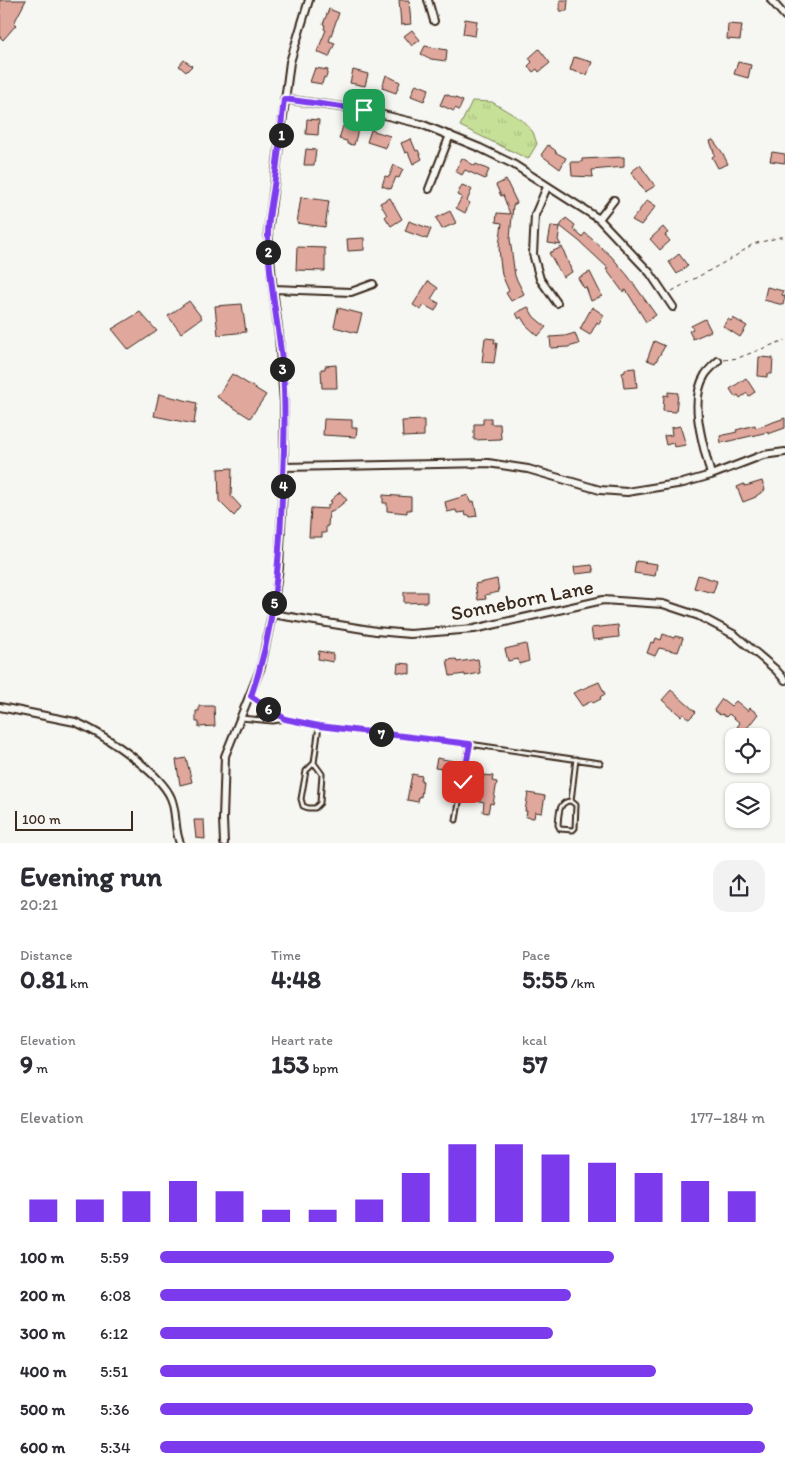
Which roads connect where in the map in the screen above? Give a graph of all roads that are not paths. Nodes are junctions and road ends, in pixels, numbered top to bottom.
1 (309, 0) edge
2 (428, 0) edge
3 (771, 0) edge
4 (785, 16) edge
5 (434, 21) dead end
6 (284, 99) junction
7 (450, 135) junction
8 (547, 187) junction
9 (429, 189) dead end
10 (614, 200) dead end
11 (599, 219) junction
12 (373, 284) dead end
13 (273, 289) junction
14 (557, 303) dead end
15 (673, 307) dead end
16 (718, 361) road end
17 (785, 452) edge
18 (284, 467) junction
19 (711, 475) junction
20 (272, 614) junction
21 (785, 680) edge
22 (251, 696) junction
23 (0, 707) edge
24 (240, 718) junction
25 (285, 719) junction
26 (319, 726) junction
27 (470, 744) junction
28 (576, 760) junction
29 (314, 763) junction
30 (600, 763) dead end
31 (570, 801) junction
32 (456, 820) dead end
33 (180, 843) edge
34 (224, 843) edge

1 - 6 street
2 - 5 street
3 - 4 street
6 - 7 street
6 - 13 street
7 - 8 street
7 - 9 street
8 - 11 street
8 - 14 street
10 - 11 street
11 - 15 street
12 - 13 street
13 - 18 street
16 - 19 street
17 - 19 street
18 - 19 street
18 - 20 street
20 - 21 street, Sonneborn Lane
20 - 22 street
22 - 24 street
22 - 25 lane
23 - 33 street
24 - 25 lane
24 - 34 street
25 - 26 lane
26 - 27 lane
26 - 29 lane
27 - 28 lane
27 - 32 lane
28 - 30 lane
28 - 31 lane
29 - 29 lane
31 - 31 lane

